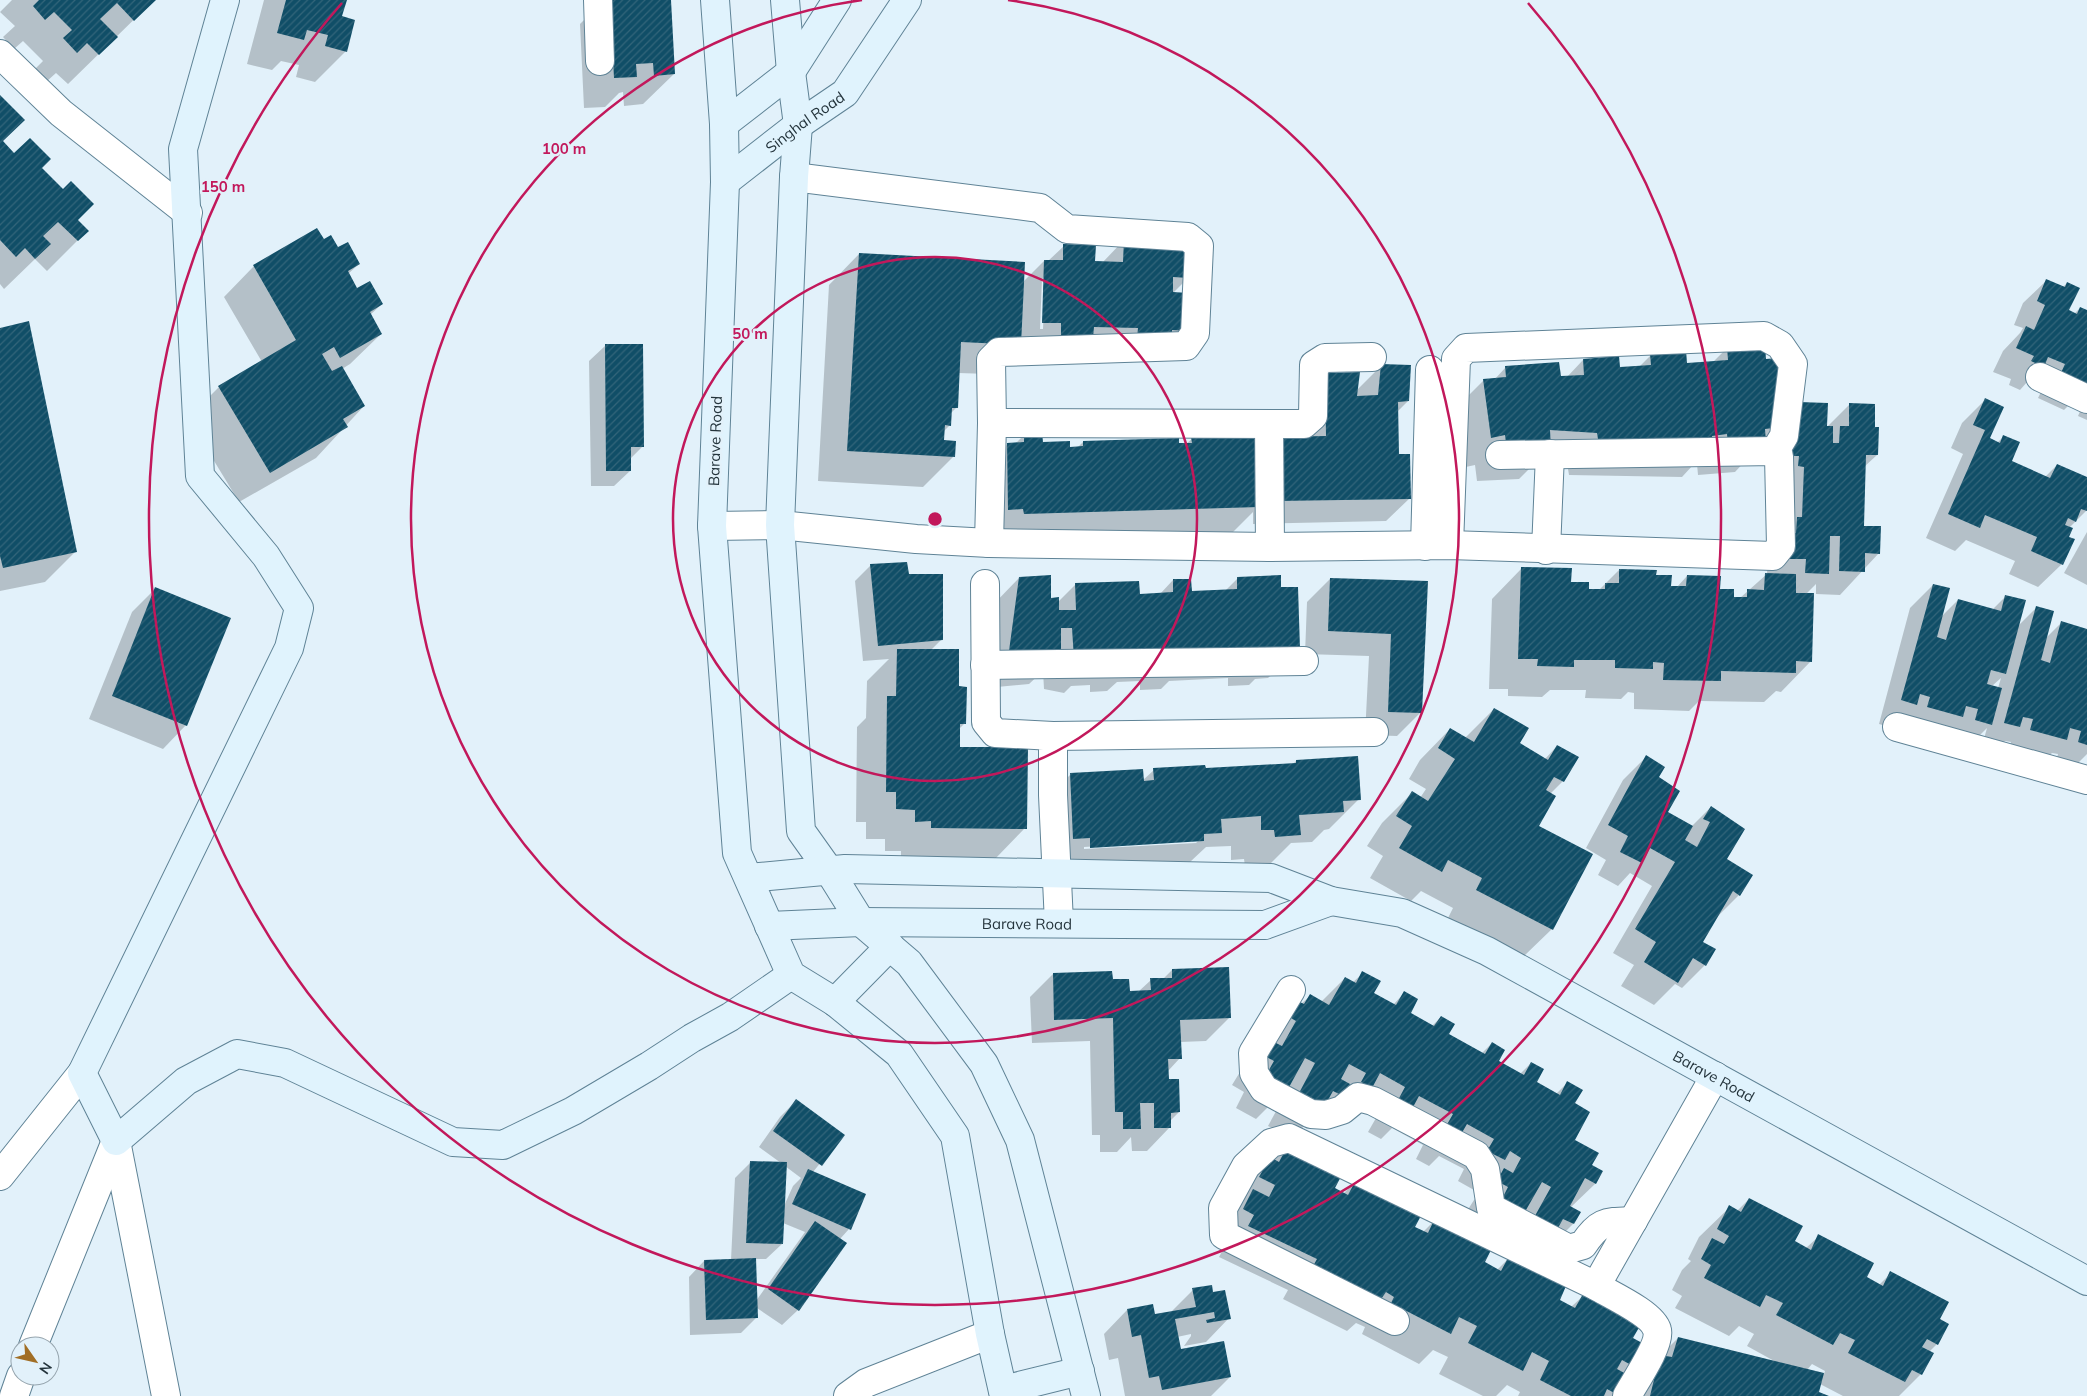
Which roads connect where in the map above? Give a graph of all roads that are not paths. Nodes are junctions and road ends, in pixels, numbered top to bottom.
1 (225, 0) edge
2 (598, 0) edge
3 (715, 0) edge
4 (785, 0) edge
5 (837, 0) edge
6 (907, 0) edge
7 (0, 54) edge
8 (600, 61) dead end
9 (791, 72) junction
10 (724, 124) junction
11 (798, 125) junction
12 (794, 177) junction
13 (725, 182) junction
14 (188, 213) junction
15 (1372, 357) dead end
16 (1430, 370) dead end
17 (2040, 377) dead end
18 (1474, 393) dead end
19 (2087, 400) edge
20 (992, 423) junction
21 (1269, 424) junction
22 (1775, 450) junction
23 (1550, 454) junction
24 (1500, 455) dead end
25 (1452, 470) junction
26 (780, 525) junction
27 (712, 526) junction
28 (989, 543) junction
29 (1437, 546) junction
30 (1270, 547) junction
31 (1546, 550) junction
32 (985, 584) dead end
33 (1304, 661) dead end
34 (985, 665) junction
35 (1897, 727) dead end
36 (1374, 732) dead end
37 (1054, 736) junction
38 (2087, 780) edge
39 (828, 869) junction
40 (1057, 872) junction
41 (749, 878) junction
42 (1331, 901) junction
43 (861, 922) junction
44 (1059, 923) junction
45 (769, 926) junction
46 (890, 946) junction
47 (791, 975) junction
48 (1291, 990) dead end
49 (835, 1002) junction
50 (82, 1073) junction
51 (1715, 1076) junction
52 (116, 1141) junction
53 (0, 1176) edge
54 (1633, 1221) junction
55 (2087, 1281) edge
56 (1596, 1286) junction
57 (1395, 1320) dead end
58 (990, 1334) junction
59 (37, 1336) edge
60 (1083, 1384) edge
61 (1004, 1393) edge
62 (166, 1396) edge
63 (848, 1396) edge
64 (1627, 1396) edge

1 - 14 street
2 - 8 street
3 - 10 street, Barave Road
4 - 9 street
5 - 9 street
6 - 11 street, Singhal Road
7 - 14 street
9 - 10 street
9 - 11 street
10 - 13 street, Barave Road
11 - 12 street
11 - 13 street, Singhal Road
12 - 20 street
12 - 26 street
13 - 27 street, Barave Road
14 - 50 street
15 - 21 street
16 - 29 street
17 - 19 street
18 - 25 street
20 - 21 street
20 - 28 street
21 - 30 street
22 - 23 street
22 - 25 street
22 - 31 street
23 - 24 street
23 - 31 street
25 - 29 street
26 - 27 street
26 - 28 street
26 - 39 street
27 - 41 street, Barave Road
28 - 30 street
29 - 30 street
29 - 31 street
32 - 34 street
33 - 34 street
34 - 37 street
35 - 38 street
36 - 37 street
37 - 40 street
39 - 40 street, Barave Road
39 - 41 street, Barave Road
39 - 43 street
40 - 42 street, Barave Road
40 - 44 street
41 - 45 street, Barave Road
42 - 44 street, Barave Road
42 - 51 street, Barave Road
43 - 44 street, Barave Road
43 - 45 street, Barave Road
43 - 46 street
45 - 47 street
46 - 49 street
46 - 60 street
47 - 49 street
47 - 52 street
48 - 54 street
49 - 58 street
50 - 52 street
50 - 53 street
51 - 54 street
51 - 55 street, Barave Road
52 - 59 street
52 - 62 street
54 - 56 street
56 - 57 street
56 - 64 street
58 - 61 street
58 - 63 street
60 - 61 street

